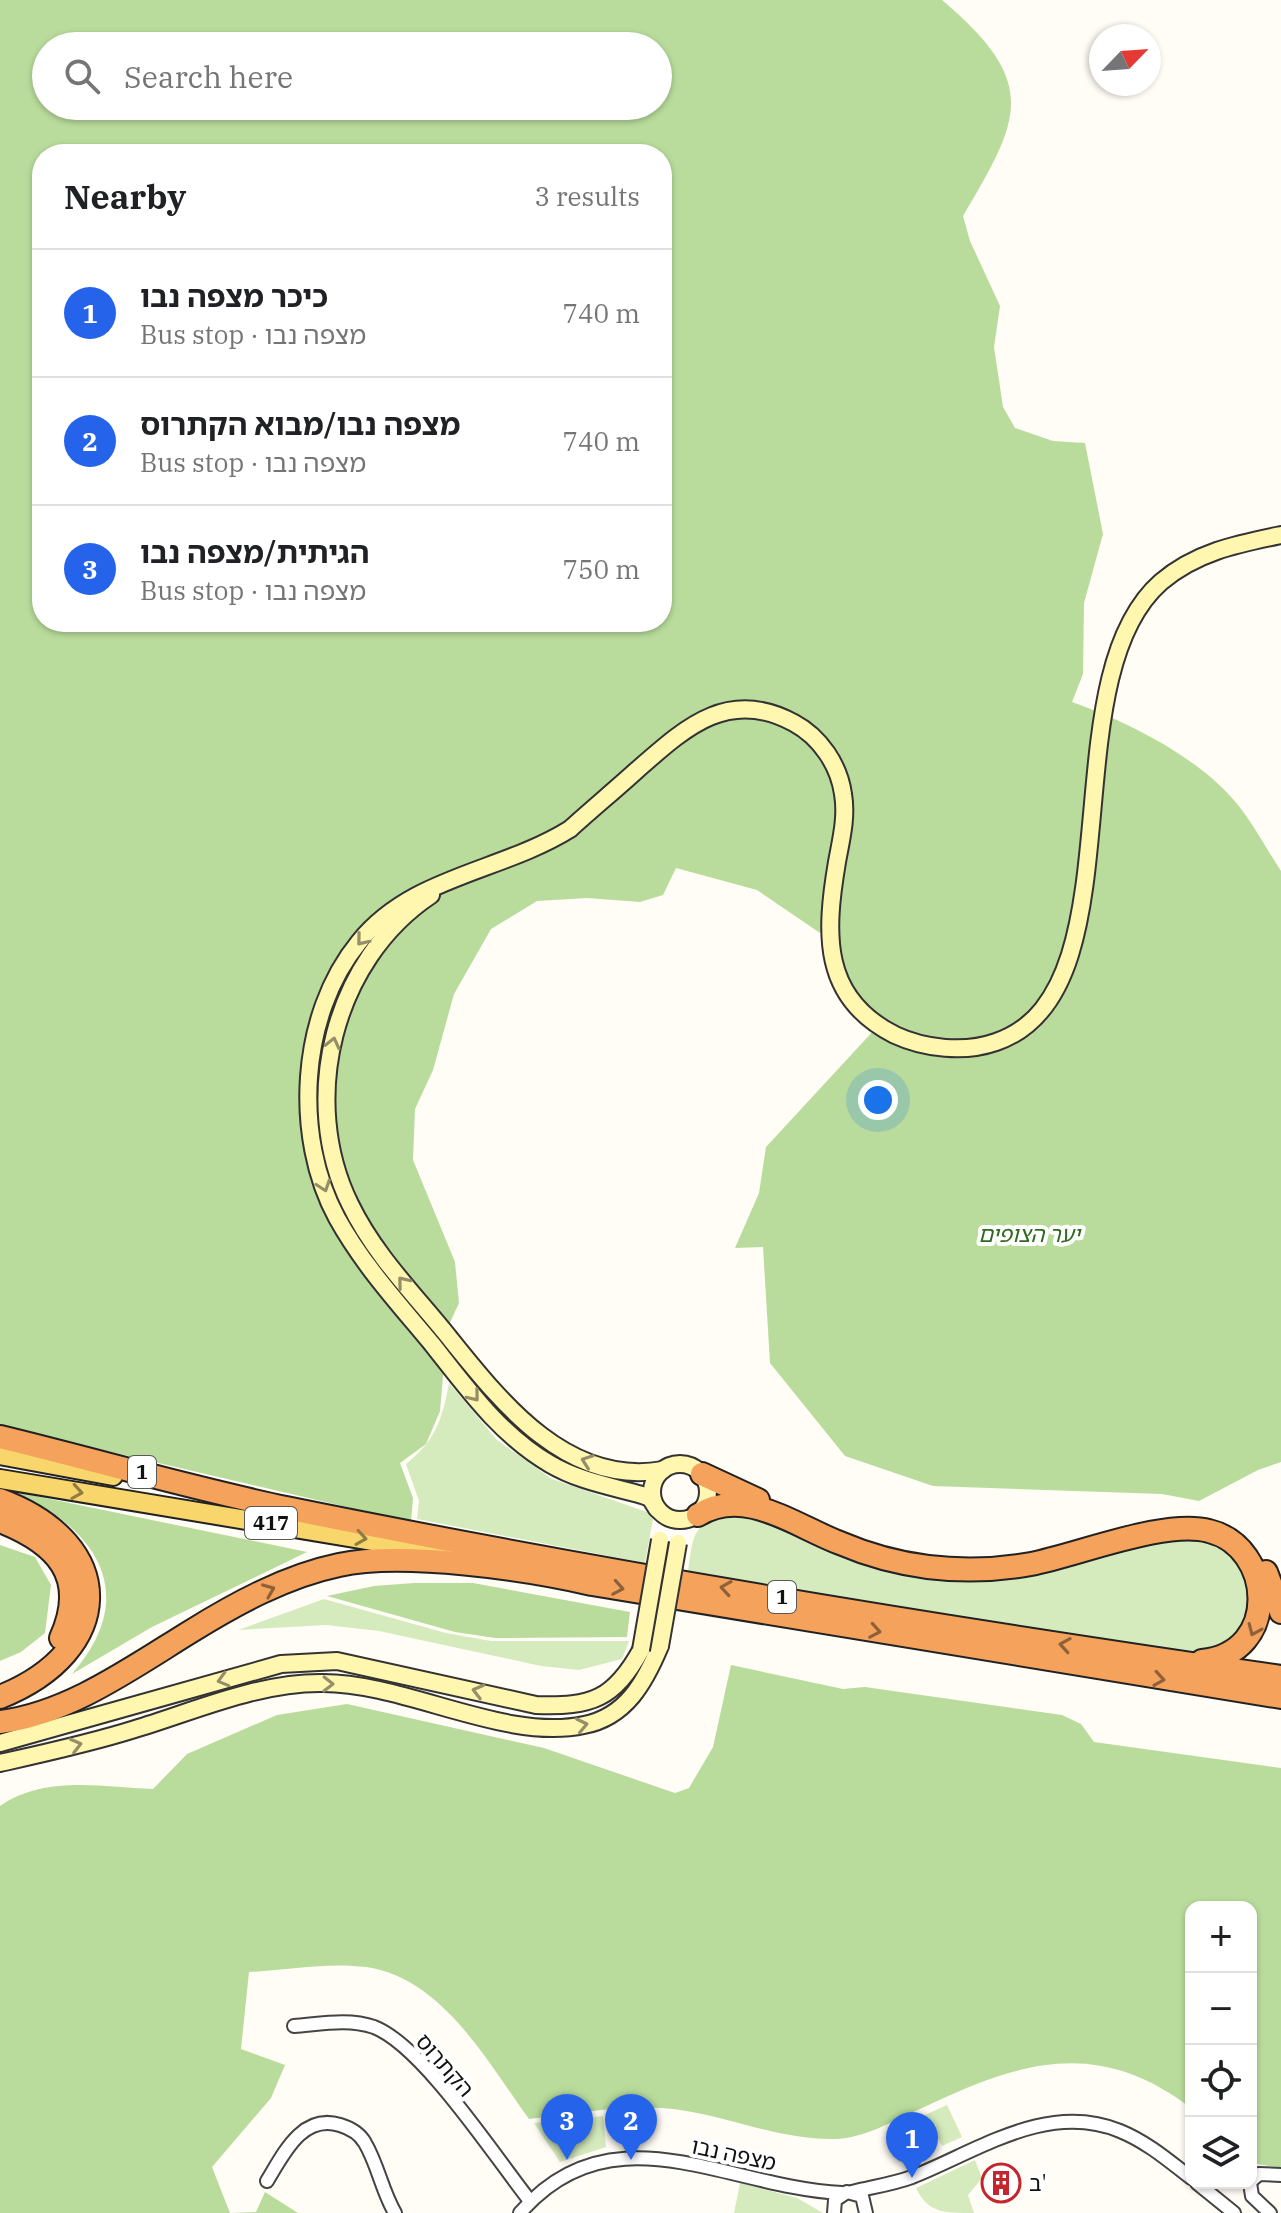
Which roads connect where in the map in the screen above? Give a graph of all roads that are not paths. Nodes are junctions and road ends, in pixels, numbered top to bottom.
1 (1281, 538) edge
2 (474, 871) junction
3 (0, 1437) edge
4 (0, 1455) edge
5 (663, 1470) junction
6 (702, 1474) junction
7 (0, 1479) edge
8 (0, 1500) edge
9 (284, 1507) junction
10 (659, 1511) junction
11 (693, 1517) junction
12 (0, 1521) edge
13 (807, 1529) junction
14 (1090, 1548) junction
15 (542, 1572) junction
16 (1281, 1612) edge
17 (1117, 1653) junction
18 (1281, 1677) edge
19 (0, 1681) edge
20 (0, 1697) edge
21 (1281, 1697) edge
22 (0, 1722) edge
23 (0, 1743) edge
24 (0, 1763) edge
25 (294, 2026) dead end
26 (1185, 2173) edge
27 (1281, 2175) edge
28 (1257, 2176) edge
29 (267, 2181) dead end
30 (888, 2183) junction
31 (798, 2189) junction
32 (1204, 2189) edge
33 (1252, 2189) edge
34 (847, 2192) junction
35 (530, 2201) junction
36 (866, 2211) edge
37 (395, 2213) edge
38 (520, 2213) edge
39 (833, 2213) edge
40 (1234, 2213) edge
41 (1270, 2213) edge

1 - 2 street
5 -> 2 street
2 -> 10 street
3 - 9 highway, 1
4 - 9 main road, 417
5 - 6 street
5 - 10 street
6 - 11 street
6 - 13 highway
7 -> 15 main road, 417
8 - 20 highway
17 -> 9 highway, 1
10 - 11 street
10 -> 23 street, bridge
11 - 13 highway
24 -> 11 street, bridge
12 - 19 highway
13 - 14 highway
14 - 16 highway
14 -> 17 highway
15 -> 21 highway, 1
22 -> 15 highway, 1
17 - 18 highway, 1
25 - 35 street, הקתרוס
26 - 30 street, מצפה נבו
27 - 28 street
29 - 37 street
30 - 34 street, מצפה נבו
30 - 36 street, מצפה נבו
31 - 34 street, מצפה נבו
31 - 35 street, מצפה נבו
31 - 39 street, מצפה נבו
32 - 40 street
33 - 41 street
34 - 36 street
34 - 39 street
35 - 38 street, מצפה נבו

